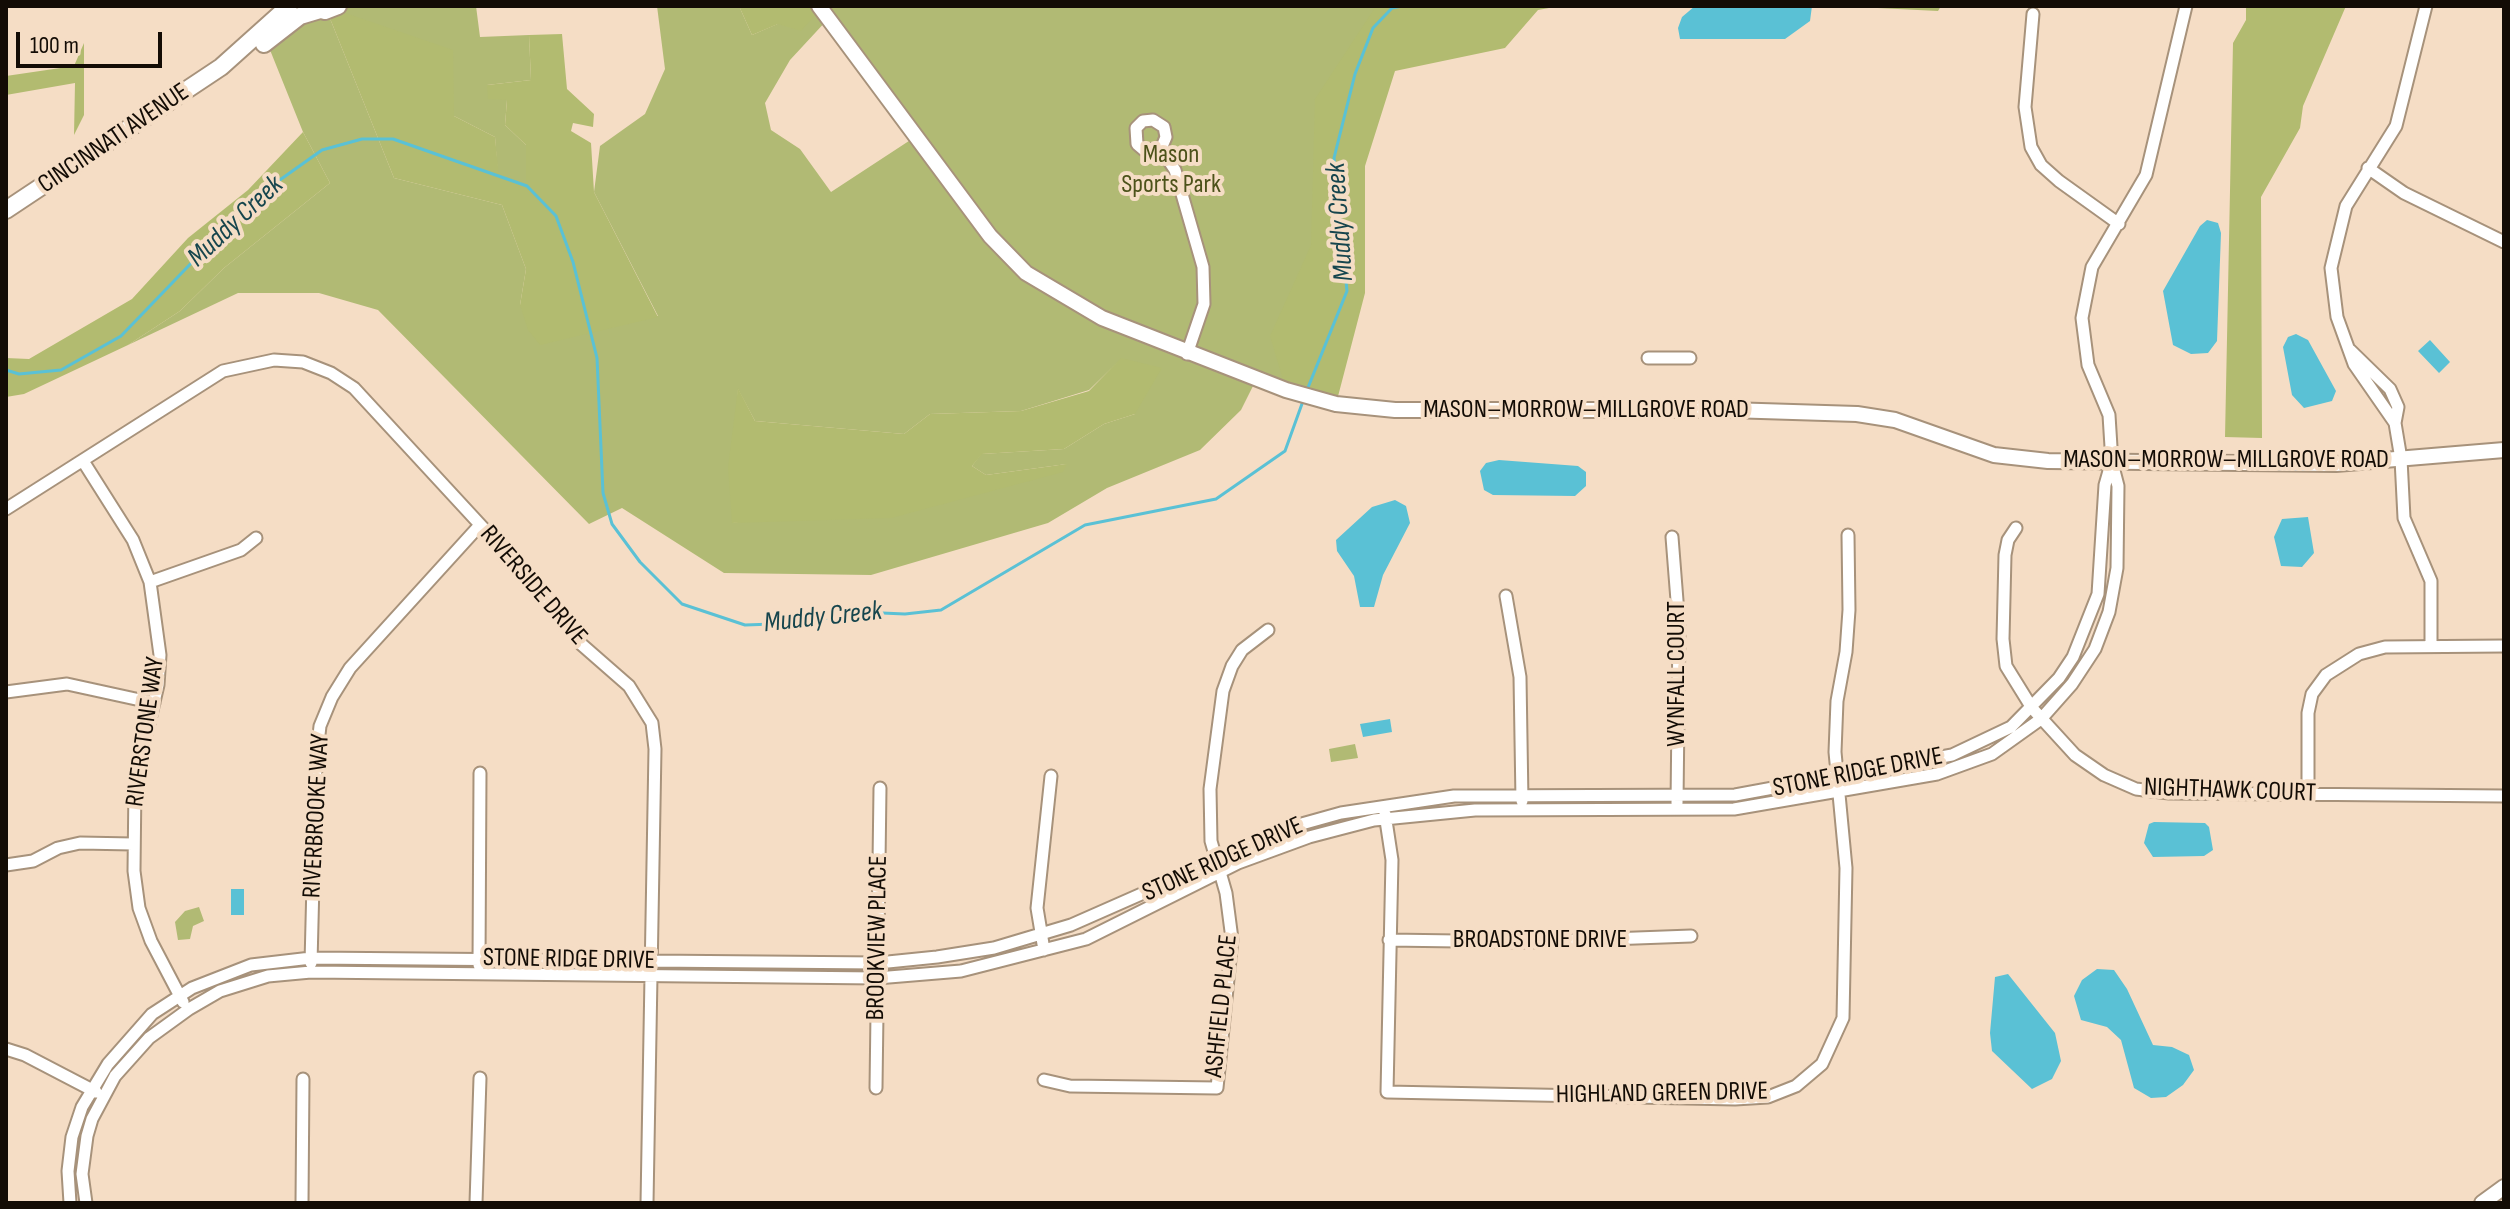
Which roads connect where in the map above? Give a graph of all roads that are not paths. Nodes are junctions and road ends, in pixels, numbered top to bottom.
1 (289, 6) edge
2 (338, 6) edge
3 (819, 6) edge
4 (2186, 6) edge
5 (2426, 6) edge
6 (314, 8) edge
7 (2033, 14) dead end
8 (221, 67) junction
9 (1161, 149) dead end
10 (2368, 168) junction
11 (6, 210) edge
12 (2119, 224) junction
13 (2504, 242) edge
14 (1187, 354) junction
15 (1648, 358) dead end
16 (1690, 358) dead end
17 (2504, 450) edge
18 (2401, 459) junction
19 (83, 461) junction
20 (2112, 463) junction
21 (6, 509) edge
22 (480, 525) junction
23 (2016, 528) dead end
24 (1848, 535) dead end
25 (1672, 537) dead end
26 (256, 538) dead end
27 (150, 582) junction
28 (1506, 596) dead end
29 (1268, 630) dead end
30 (2431, 645) junction
31 (2504, 646) edge
32 (6, 692) edge
33 (154, 703) junction
34 (2032, 708) junction
35 (2041, 719) junction
36 (480, 773) dead end
37 (1051, 776) dead end
38 (1838, 779) junction
39 (880, 788) dead end
40 (1839, 794) junction
41 (2308, 795) junction
42 (1522, 796) junction
43 (1677, 796) junction
44 (2504, 796) edge
45 (1521, 810) junction
46 (1677, 811) junction
47 (1385, 812) junction
48 (133, 844) junction
49 (6, 865) edge
50 (1218, 866) junction
51 (1039, 934) junction
52 (1691, 936) dead end
53 (1389, 940) junction
54 (1044, 950) junction
55 (311, 958) junction
56 (478, 958) junction
57 (653, 962) junction
58 (878, 963) junction
59 (311, 972) junction
60 (479, 974) junction
61 (653, 976) junction
62 (877, 978) junction
63 (178, 997) junction
64 (189, 1009) junction
65 (6, 1049) edge
66 (480, 1078) dead end
67 (303, 1079) dead end
68 (1044, 1080) dead end
69 (876, 1088) dead end
70 (98, 1093) junction
71 (2504, 1187) edge
72 (70, 1203) edge
73 (86, 1203) edge
74 (302, 1203) edge
75 (476, 1203) edge
76 (647, 1203) edge
77 (2482, 1203) edge

1 - 8 main road, CINCINNATI AVENUE
2 - 6 main road, CINCINNATI AVENUE
3 - 14 street, MASON–MORROW–MILLGROVE ROAD
4 - 12 street
5 - 10 street
6 - 8 main road, CINCINNATI AVENUE
7 - 12 street
8 - 11 main road, CINCINNATI AVENUE
9 - 14 street
10 - 13 street
10 - 18 street
12 - 20 street
14 - 20 street, MASON–MORROW–MILLGROVE ROAD
15 - 16 street
17 - 18 street, MASON–MORROW–MILLGROVE ROAD
18 - 20 street, MASON–MORROW–MILLGROVE ROAD
18 - 30 street
19 - 21 street, RIVERSIDE DRIVE
19 - 22 street, RIVERSIDE DRIVE
19 - 27 street, RIVERSTONE WAY
20 - 34 street, STONE RIDGE DRIVE
20 - 35 street, STONE RIDGE DRIVE
22 - 55 street, RIVERBROOKE WAY
22 - 57 street, RIVERSIDE DRIVE
23 - 34 street, NIGHTHAWK COURT
24 - 38 street, HIGHLAND GREEN DRIVE
25 - 43 street, WYNFALL COURT
26 - 27 street
27 - 33 street, RIVERSTONE WAY
28 - 42 street
29 - 50 street, ASHFIELD PLACE
30 - 31 street
30 - 41 street
32 - 33 street
33 - 48 street, RIVERSTONE WAY
34 - 35 street, NIGHTHAWK COURT
34 - 38 street, STONE RIDGE DRIVE
35 - 40 street, STONE RIDGE DRIVE
35 - 41 street, NIGHTHAWK COURT
36 - 56 street
37 - 51 street
38 - 40 street, HIGHLAND GREEN DRIVE
38 - 43 street, STONE RIDGE DRIVE
39 - 58 street, BROOKVIEW PLACE
40 - 46 street, STONE RIDGE DRIVE
40 - 53 street, HIGHLAND GREEN DRIVE
41 - 44 street, NIGHTHAWK COURT
42 - 43 street, STONE RIDGE DRIVE
42 - 45 street
42 - 47 street, STONE RIDGE DRIVE
43 - 46 street, WYNFALL COURT
45 - 46 street, STONE RIDGE DRIVE
45 - 47 street, STONE RIDGE DRIVE
47 - 50 street, STONE RIDGE DRIVE
47 - 53 street, HIGHLAND GREEN DRIVE
48 - 49 street
48 - 63 street, RIVERSTONE WAY
50 - 51 street, STONE RIDGE DRIVE
50 - 54 street, STONE RIDGE DRIVE
50 - 68 street, ASHFIELD PLACE
51 - 54 street
51 - 58 street, STONE RIDGE DRIVE
52 - 53 street, BROADSTONE DRIVE
54 - 62 street, STONE RIDGE DRIVE
55 - 56 street, STONE RIDGE DRIVE
55 - 59 street, RIVERBROOKE WAY
55 - 63 street, STONE RIDGE DRIVE
56 - 57 street, STONE RIDGE DRIVE
56 - 60 street
57 - 58 street, STONE RIDGE DRIVE
57 - 61 street, RIVERSIDE DRIVE
58 - 62 street, BROOKVIEW PLACE
59 - 60 street, STONE RIDGE DRIVE
59 - 64 street, STONE RIDGE DRIVE
60 - 61 street, STONE RIDGE DRIVE
61 - 62 street, STONE RIDGE DRIVE
61 - 76 street, RIVERSIDE DRIVE
62 - 69 street, BROOKVIEW PLACE
63 - 64 street, RIVERSTONE WAY
63 - 70 street, STONE RIDGE DRIVE
64 - 70 street, STONE RIDGE DRIVE
65 - 70 street
66 - 75 street
67 - 74 street
70 - 72 street, STONE RIDGE DRIVE
70 - 73 street, STONE RIDGE DRIVE
71 - 77 street

